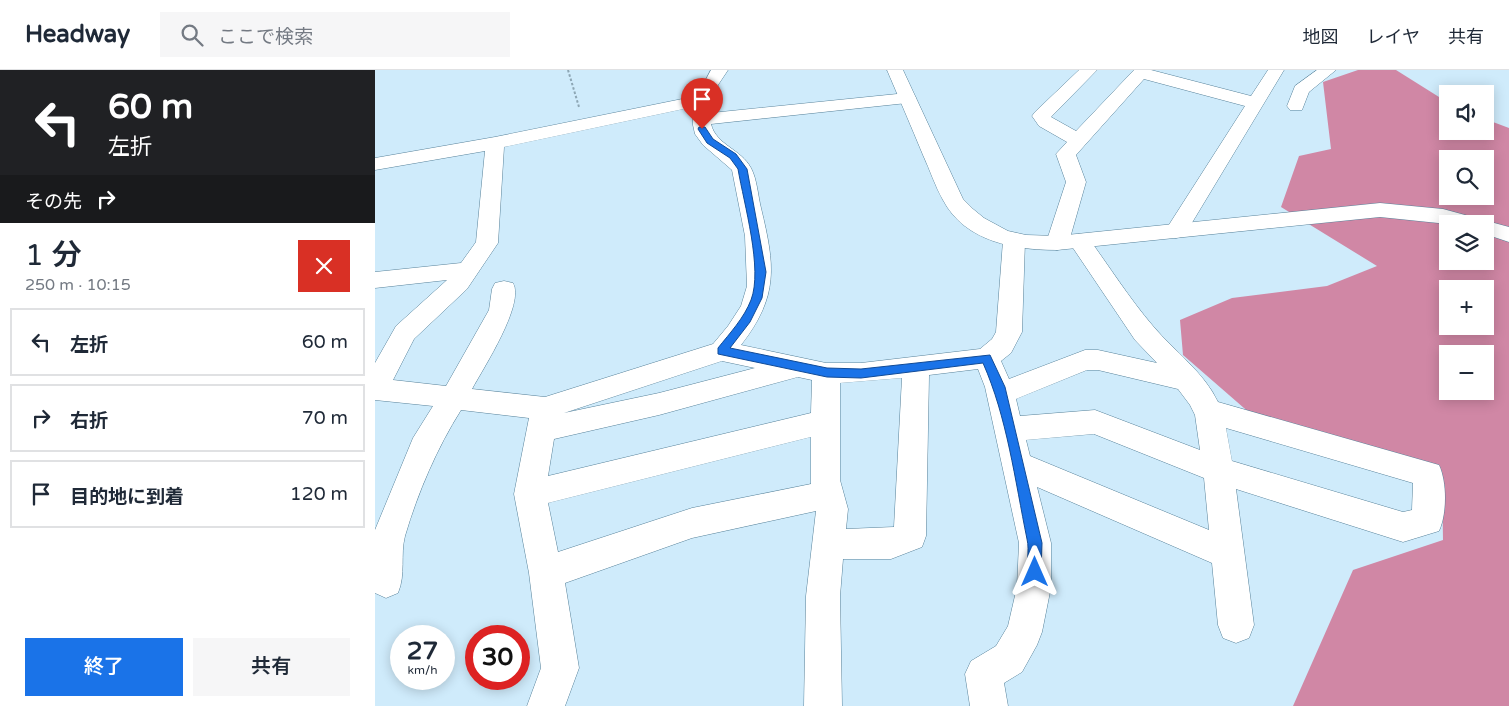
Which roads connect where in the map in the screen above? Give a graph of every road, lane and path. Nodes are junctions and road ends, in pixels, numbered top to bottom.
1 (568, 70) edge
2 (720, 70) edge
3 (895, 70) edge
4 (1327, 70) edge
5 (1279, 73) edge
6 (1116, 74) edge
7 (907, 98) junction
8 (1256, 103) junction
9 (1296, 106) dead end
10 (703, 109) junction
11 (584, 124) junction
12 (1078, 140) junction
13 (495, 143) junction
14 (375, 164) edge
15 (1439, 216) edge
16 (1494, 229) edge
17 (1176, 231) junction
18 (1509, 235) edge
19 (1014, 242) junction
20 (1068, 242) junction
21 (469, 270) junction
22 (375, 280) edge
23 (504, 289) dead end
24 (722, 351) junction
25 (986, 358) junction
26 (916, 367) junction
27 (813, 370) junction
28 (1186, 380) junction
29 (375, 388) edge
30 (1001, 393) junction
31 (454, 397) junction
32 (1207, 411) junction
33 (543, 419) junction
34 (826, 421) junction
35 (1009, 429) junction
36 (1017, 464) junction
37 (1218, 470) junction
38 (530, 494) junction
39 (828, 494) junction
40 (829, 544) junction
41 (1227, 553) junction
42 (546, 573) junction
43 (386, 581) dead end
44 (1236, 625) dead end
45 (546, 706) edge
46 (823, 706) edge
47 (989, 706) edge

1 - 11 path
2 - 10 street
3 - 7 street
4 - 9 street
5 - 8 street
6 - 8 street
6 - 12 street
6 - 12 street
7 - 10 street
7 - 19 street
8 - 17 street
10 - 11 street
10 - 24 street
11 - 13 street
12 - 20 street
13 - 14 street
13 - 21 street
15 - 17 street
16 - 18 street
17 - 20 street
19 - 20 street
19 - 25 street
20 - 28 street
21 - 22 street
21 - 29 street
23 - 31 street
24 - 27 street
24 - 33 street
25 - 26 street
25 - 30 street
26 - 27 street
26 - 40 street
27 - 33 street
27 - 34 street
28 - 30 street
28 - 32 street
29 - 31 street
30 - 35 street
31 - 33 street
31 - 43 street
32 - 37 street
32 - 37 street
33 - 38 street
34 - 38 street
34 - 39 street
35 - 36 street
35 - 37 street
36 - 41 street
36 - 47 street
37 - 41 street
38 - 42 street
39 - 40 street
39 - 42 street
40 - 46 street
41 - 44 street
42 - 45 street

